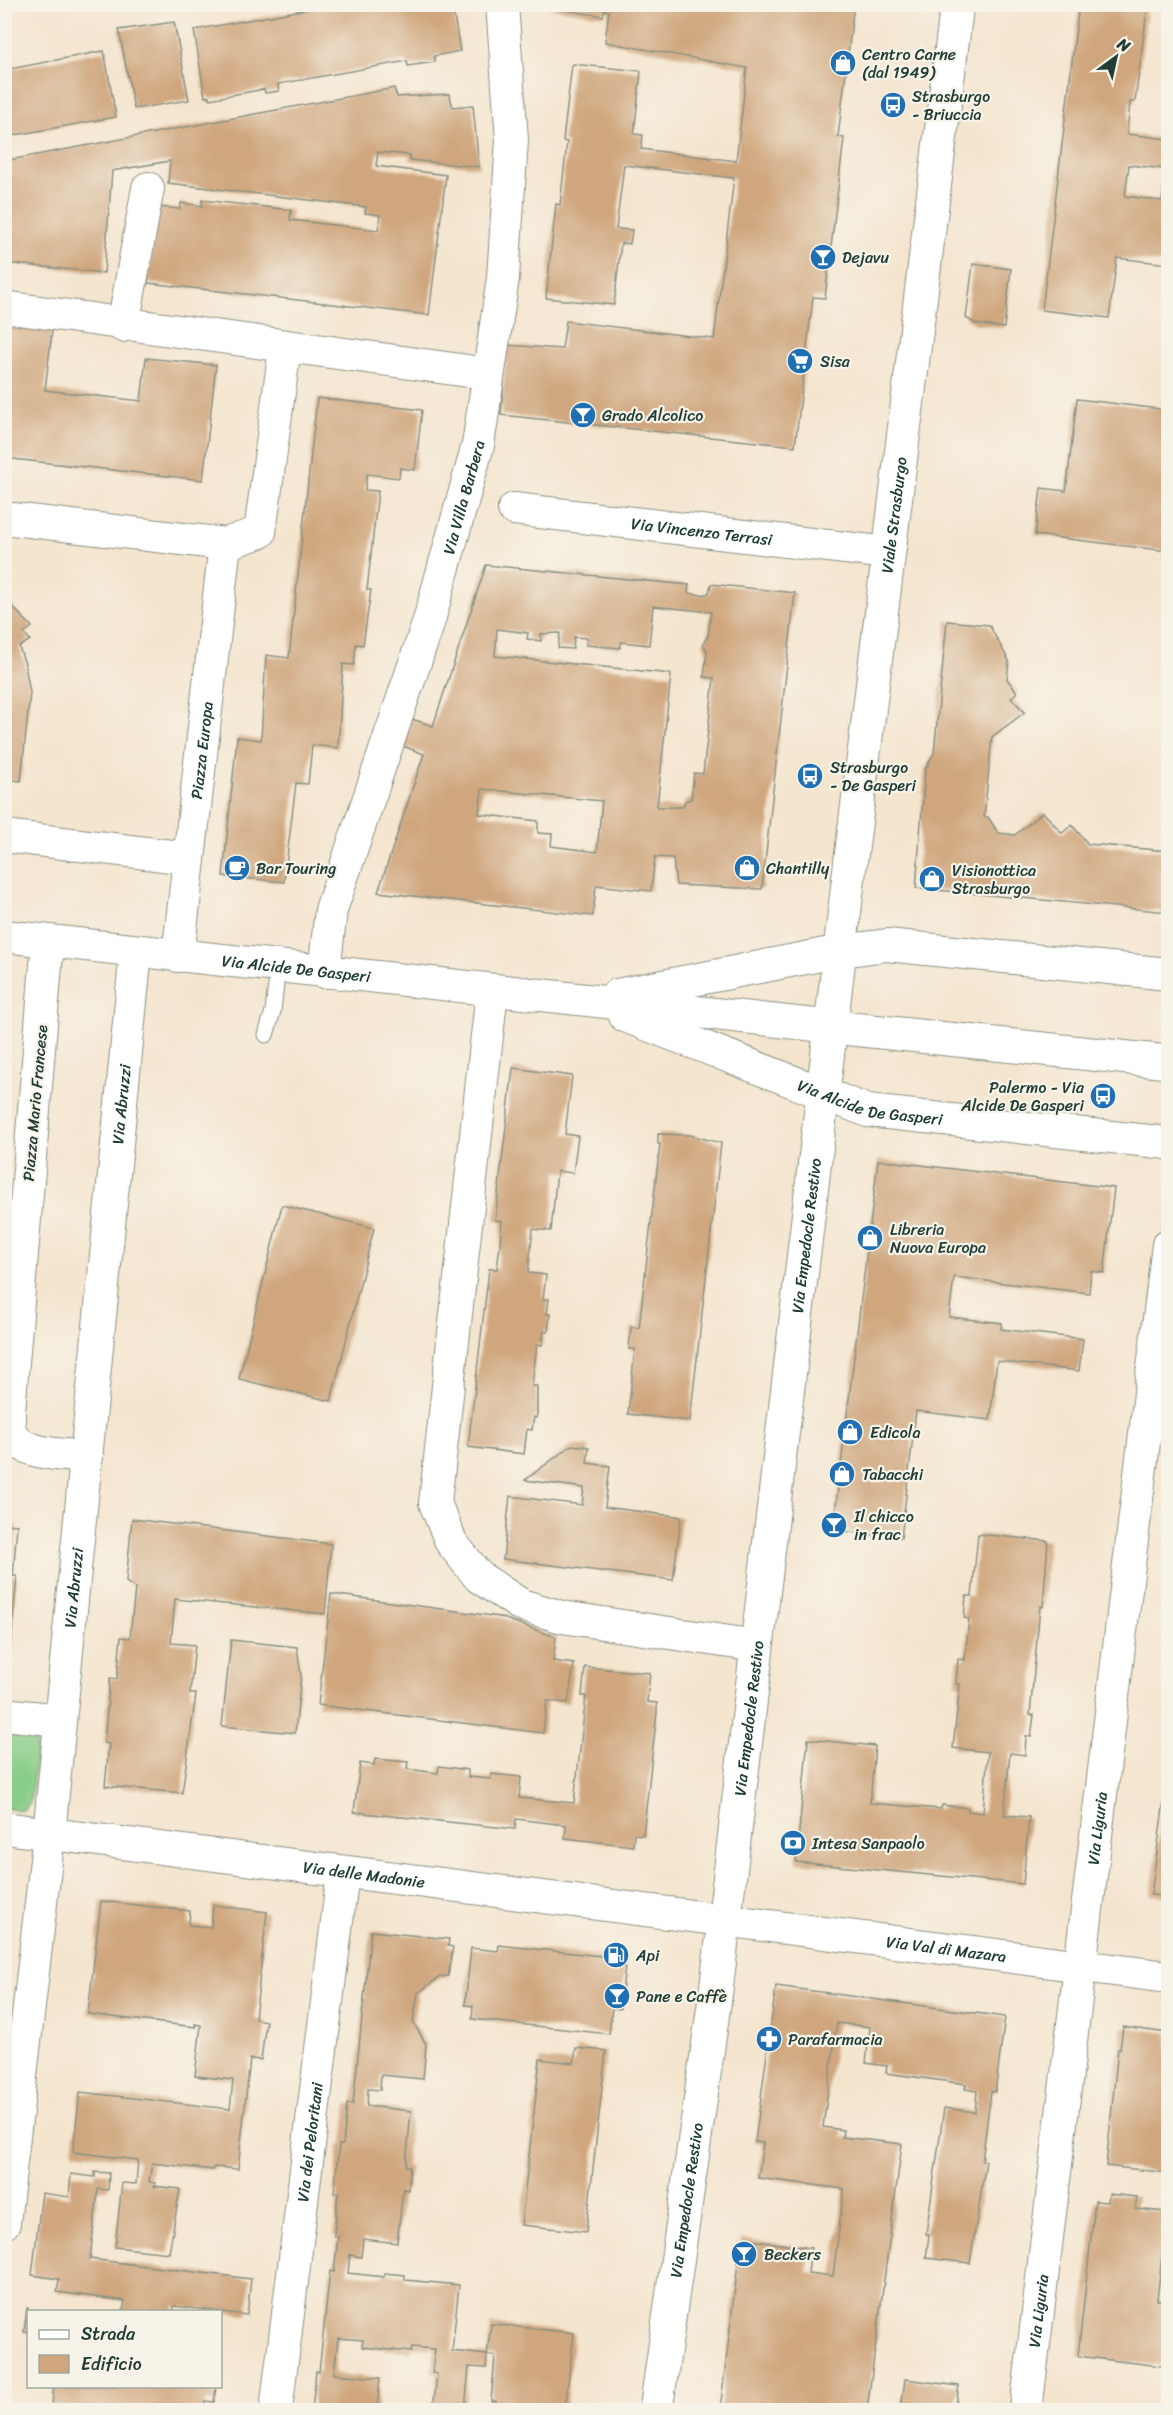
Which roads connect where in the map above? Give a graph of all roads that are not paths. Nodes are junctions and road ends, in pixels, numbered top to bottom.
1 (502, 4) edge
2 (957, 4) edge
3 (148, 189) dead end
4 (4, 308) edge
5 (123, 326) junction
6 (285, 348) junction
7 (468, 371) dead end
8 (514, 509) dead end
9 (4, 518) edge
10 (225, 544) junction
11 (888, 553) junction
12 (4, 836) edge
13 (189, 858) junction
14 (4, 936) edge
15 (48, 941) junction
16 (136, 951) junction
17 (841, 951) junction
18 (178, 956) junction
19 (278, 967) junction
20 (324, 972) junction
21 (1168, 974) edge
22 (492, 991) junction
23 (586, 1001) junction
24 (833, 1027) junction
25 (266, 1035) dead end
26 (1168, 1062) edge
27 (824, 1095) junction
28 (1168, 1143) edge
29 (1168, 1245) edge
30 (87, 1457) junction
31 (756, 1646) junction
32 (4, 1714) edge
33 (60, 1720) junction
34 (4, 1828) edge
35 (49, 1834) junction
36 (343, 1873) junction
37 (724, 1920) junction
38 (1081, 1966) junction
39 (1168, 1977) edge
40 (4, 2223) edge
41 (276, 2410) edge
42 (656, 2410) edge
43 (1026, 2410) edge

1 - 20 street, Via Villa Barbera
2 - 11 street, Viale Strasburgo
3 - 5 street
4 - 5 street
5 - 6 street
6 - 7 street
6 - 10 street
8 - 11 street, Via Vincenzo Terrasi
9 - 10 street
10 - 13 street, Piazza Europa
11 - 17 street, Viale Strasburgo
12 - 13 street
13 - 18 street, Piazza Europa
14 - 15 street, Via Alcide De Gasperi
15 - 16 street, Via Alcide De Gasperi
15 - 30 street, Piazza Mario Francese
16 - 18 street, Via Alcide De Gasperi
16 - 30 street, Via Abruzzi
17 - 21 street, Via Alcide De Gasperi
17 - 23 street, Via Alcide De Gasperi
17 - 24 street, Viale Strasburgo
18 - 19 street, Via Alcide De Gasperi
19 - 20 street, Via Alcide De Gasperi
19 - 25 lane
20 - 22 street, Via Alcide De Gasperi
22 - 23 street, Via Alcide De Gasperi
22 - 31 street
23 - 24 street, Via Alcide De Gasperi
23 - 27 street, Via Alcide De Gasperi
24 - 26 street, Via Alcide De Gasperi
24 - 27 street, Via Empedocle Restivo
27 - 28 street, Via Alcide De Gasperi
27 - 31 street, Via Empedocle Restivo
29 - 38 street, Via Liguria
30 - 33 street, Via Abruzzi
31 - 37 street, Via Empedocle Restivo
32 - 33 street
33 - 35 street, Via Abruzzi
34 - 35 street, Via delle Madonie
35 - 36 street, Via delle Madonie
35 - 40 street, Via Abruzzi
36 - 37 street, Via delle Madonie
36 - 41 street, Via dei Peloritani
37 - 38 street, Via Val di Mazara
37 - 42 street, Via Empedocle Restivo
38 - 39 street, Via Val di Mazara
38 - 43 street, Via Liguria

